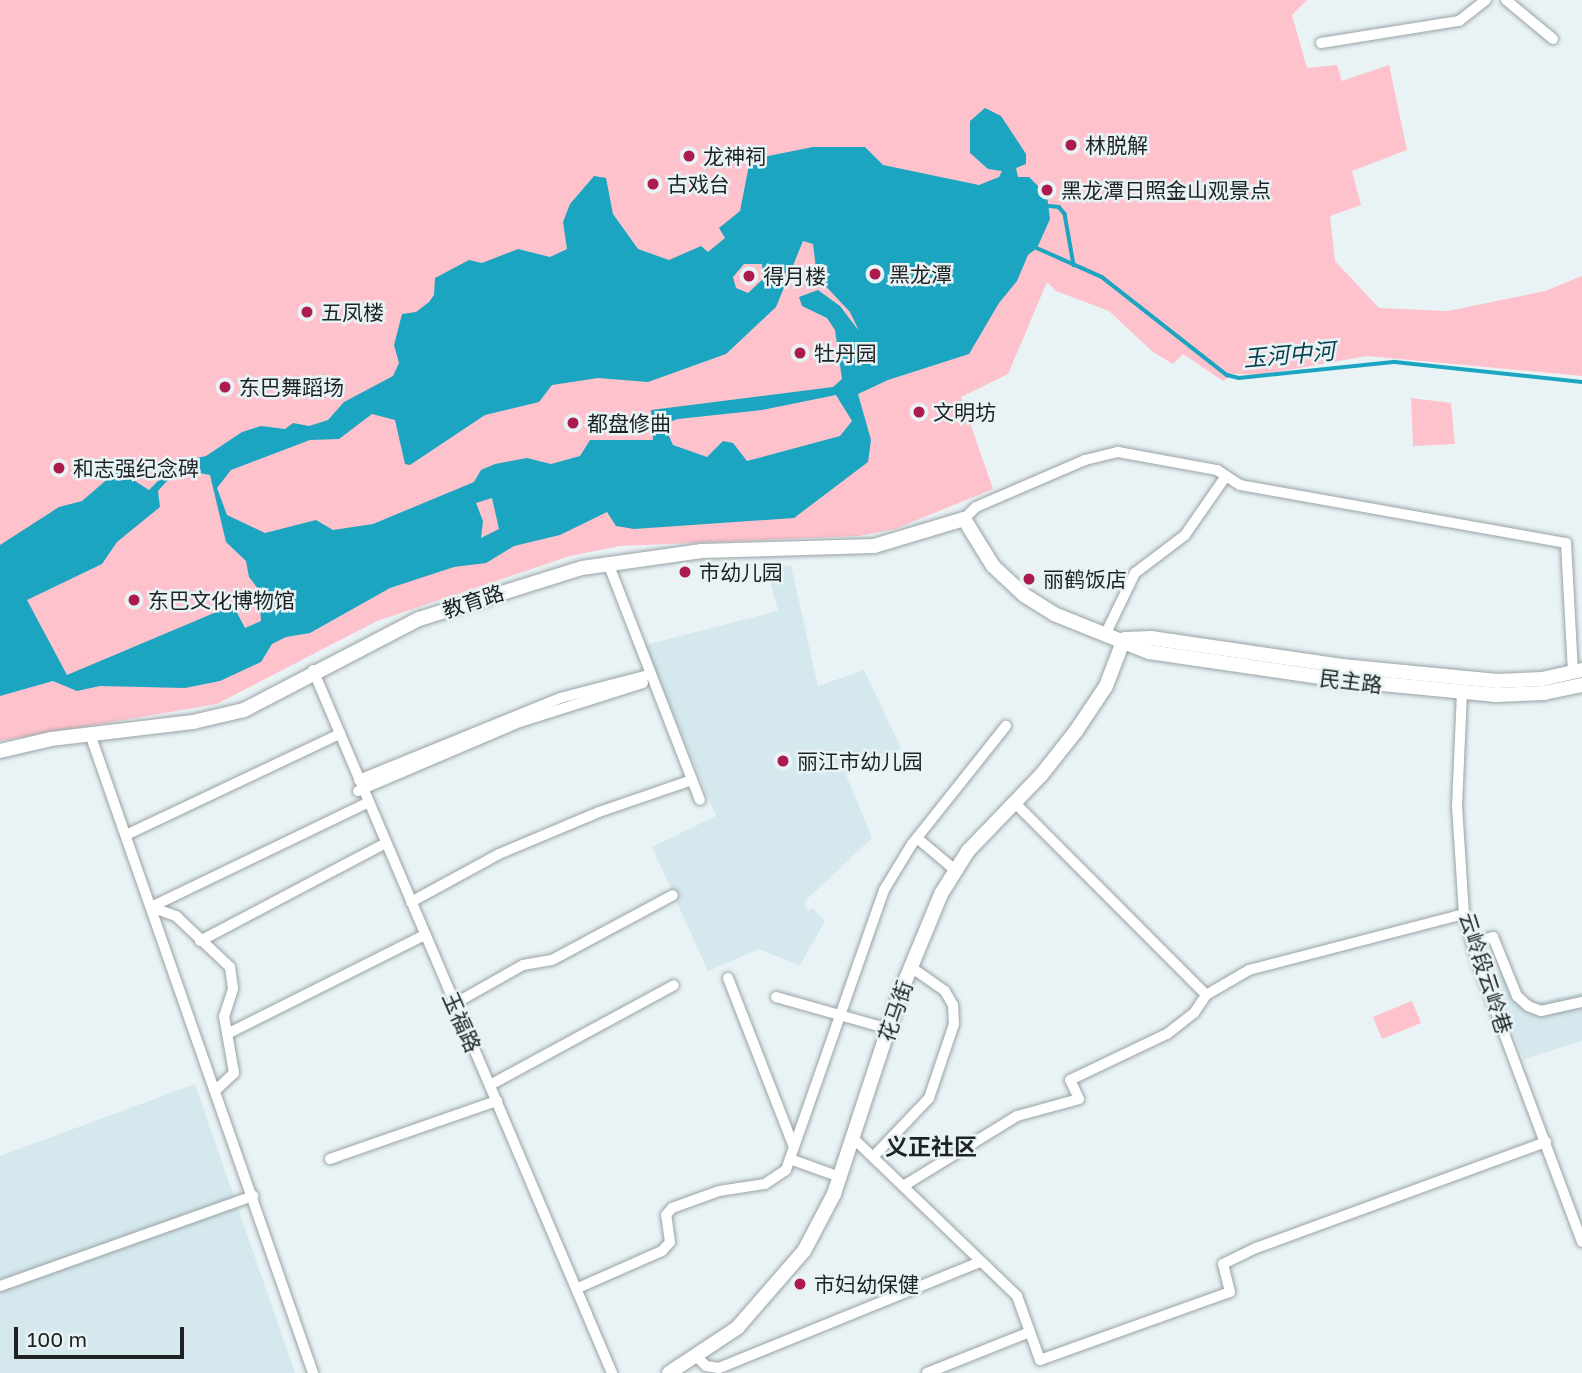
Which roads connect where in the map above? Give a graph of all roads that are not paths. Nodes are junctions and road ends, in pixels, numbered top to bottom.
1 (1486, 0) edge
2 (1506, 0) edge
3 (1553, 39) dead end
4 (1321, 43) dead end
5 (1226, 476) junction
6 (964, 519) junction
7 (608, 563) junction
8 (1106, 633) junction
9 (1124, 639) junction
10 (313, 670) junction
11 (1577, 671) edge
12 (646, 679) junction
13 (1582, 685) edge
14 (1462, 692) junction
15 (1006, 726) dead end
16 (90, 734) junction
17 (340, 734) junction
18 (0, 751) edge
19 (359, 780) junction
20 (692, 780) junction
21 (358, 792) dead end
22 (700, 800) dead end
23 (369, 802) junction
24 (1014, 803) junction
25 (126, 835) junction
26 (917, 838) junction
27 (386, 843) junction
28 (955, 870) junction
29 (673, 895) dead end
30 (411, 902) junction
31 (151, 907) junction
32 (1464, 914) junction
33 (425, 935) junction
34 (200, 941) junction
35 (1472, 943) junction
36 (911, 967) junction
37 (728, 978) dead end
38 (674, 985) dead end
39 (1206, 995) junction
40 (776, 997) dead end
41 (1582, 1002) edge
42 (454, 1004) junction
43 (839, 1015) junction
44 (889, 1029) junction
45 (226, 1034) junction
46 (490, 1086) junction
47 (216, 1090) junction
48 (497, 1101) junction
49 (853, 1138) junction
50 (1546, 1142) junction
51 (794, 1147) junction
52 (874, 1156) junction
53 (330, 1159) dead end
54 (790, 1159) junction
55 (840, 1177) junction
56 (905, 1185) junction
57 (253, 1196) junction
58 (1582, 1242) edge
59 (980, 1262) junction
60 (0, 1286) edge
61 (578, 1288) junction
62 (1030, 1332) junction
63 (698, 1358) junction
64 (718, 1371) edge
65 (313, 1373) edge
66 (612, 1373) edge
67 (669, 1373) edge
68 (927, 1373) edge

1 - 4 street
2 - 3 street
5 - 6 street
5 - 8 street
5 - 11 street
6 - 7 main road, 教育路
6 - 8 main road, 民主路
7 - 10 main road, 教育路
7 - 12 street
8 - 9 main road, 民主路
9 - 11 main road, 民主路
9 - 14 main road, 民主路
9 - 24 main road, 花马街
10 - 16 main road, 教育路
10 - 17 street, 玉福路
12 - 19 street
12 - 20 street
12 - 21 street
13 - 14 main road, 民主路
14 - 32 street, 云岭段云岭巷
15 - 26 street
16 - 18 main road, 教育路
16 - 25 street
17 - 19 street, 玉福路
17 - 25 street
19 - 23 street, 玉福路
20 - 22 street
20 - 30 street
23 - 27 street, 玉福路
23 - 31 street
24 - 28 main road, 花马街
24 - 39 street
25 - 31 street
26 - 28 street
26 - 43 street
27 - 30 street, 玉福路
27 - 34 street
28 - 36 main road, 花马街
29 - 42 street
30 - 33 street, 玉福路
31 - 34 street
31 - 47 street
32 - 35 street, 云岭段云岭巷
32 - 39 street
33 - 42 street, 玉福路
33 - 45 street
34 - 45 street
35 - 41 street
35 - 50 street, 云岭段云岭巷
36 - 44 main road, 花马街
36 - 52 street
37 - 51 street
38 - 46 street
39 - 56 street
40 - 43 street
42 - 46 street, 玉福路
43 - 44 street
43 - 51 street
44 - 49 main road, 花马街
45 - 47 street
46 - 48 street, 玉福路
47 - 57 street
48 - 53 street
48 - 61 street, 玉福路
49 - 52 street
49 - 55 main road, 花马街
50 - 58 street, 云岭段云岭巷
50 - 62 street
51 - 54 street
52 - 56 street
54 - 55 street
54 - 61 street
55 - 63 main road, 花马街
56 - 59 street
57 - 60 street
57 - 65 street
59 - 62 street
59 - 64 street
61 - 66 street, 玉福路
62 - 68 street
63 - 64 street
63 - 67 main road, 花马街

